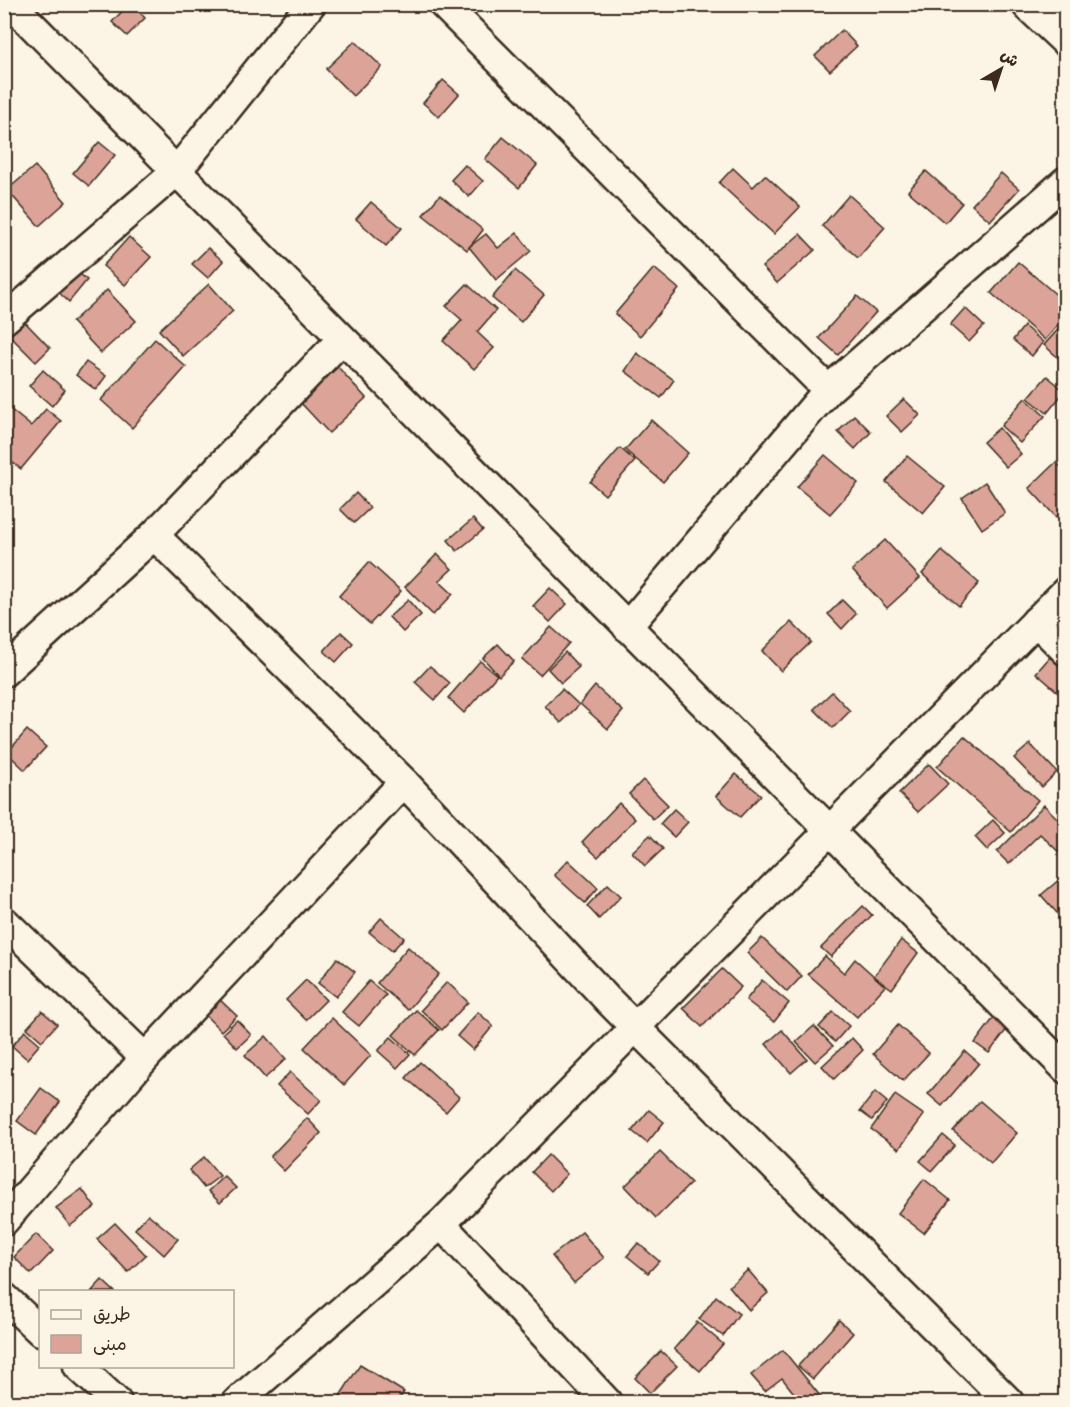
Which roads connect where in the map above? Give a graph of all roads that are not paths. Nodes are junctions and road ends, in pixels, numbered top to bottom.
1 (11, 4) edge
2 (311, 4) edge
3 (443, 4) edge
4 (1029, 4) edge
5 (1065, 39) edge
6 (177, 171) junction
7 (1065, 181) edge
8 (4, 320) edge
9 (342, 339) junction
10 (828, 390) junction
11 (154, 535) junction
12 (1065, 591) edge
13 (1036, 621) junction
14 (627, 627) junction
15 (1065, 651) edge
16 (4, 672) edge
17 (404, 782) junction
18 (829, 830) junction
19 (4, 921) edge
20 (635, 1026) junction
21 (145, 1059) junction
22 (1065, 1069) edge
23 (4, 1221) edge
24 (441, 1224) junction
25 (4, 1297) edge
26 (39, 1330) edge
27 (80, 1368) edge
28 (117, 1402) edge
29 (237, 1402) edge
30 (607, 1402) edge
31 (1009, 1402) edge

1 - 6 street
2 - 6 street
3 - 10 street
4 - 5 highway
6 - 8 street
6 - 9 street
7 - 10 street
9 - 11 street
9 - 14 street
10 - 14 street
11 - 16 street
11 - 17 street
12 - 13 street
13 - 15 street
13 - 18 street
14 - 18 street
17 - 20 street
17 - 21 street
18 - 20 street
18 - 22 street
19 - 21 street
20 - 24 street
20 - 31 street
21 - 23 street
24 - 29 street
24 - 30 street
25 - 26 street
27 - 28 street

